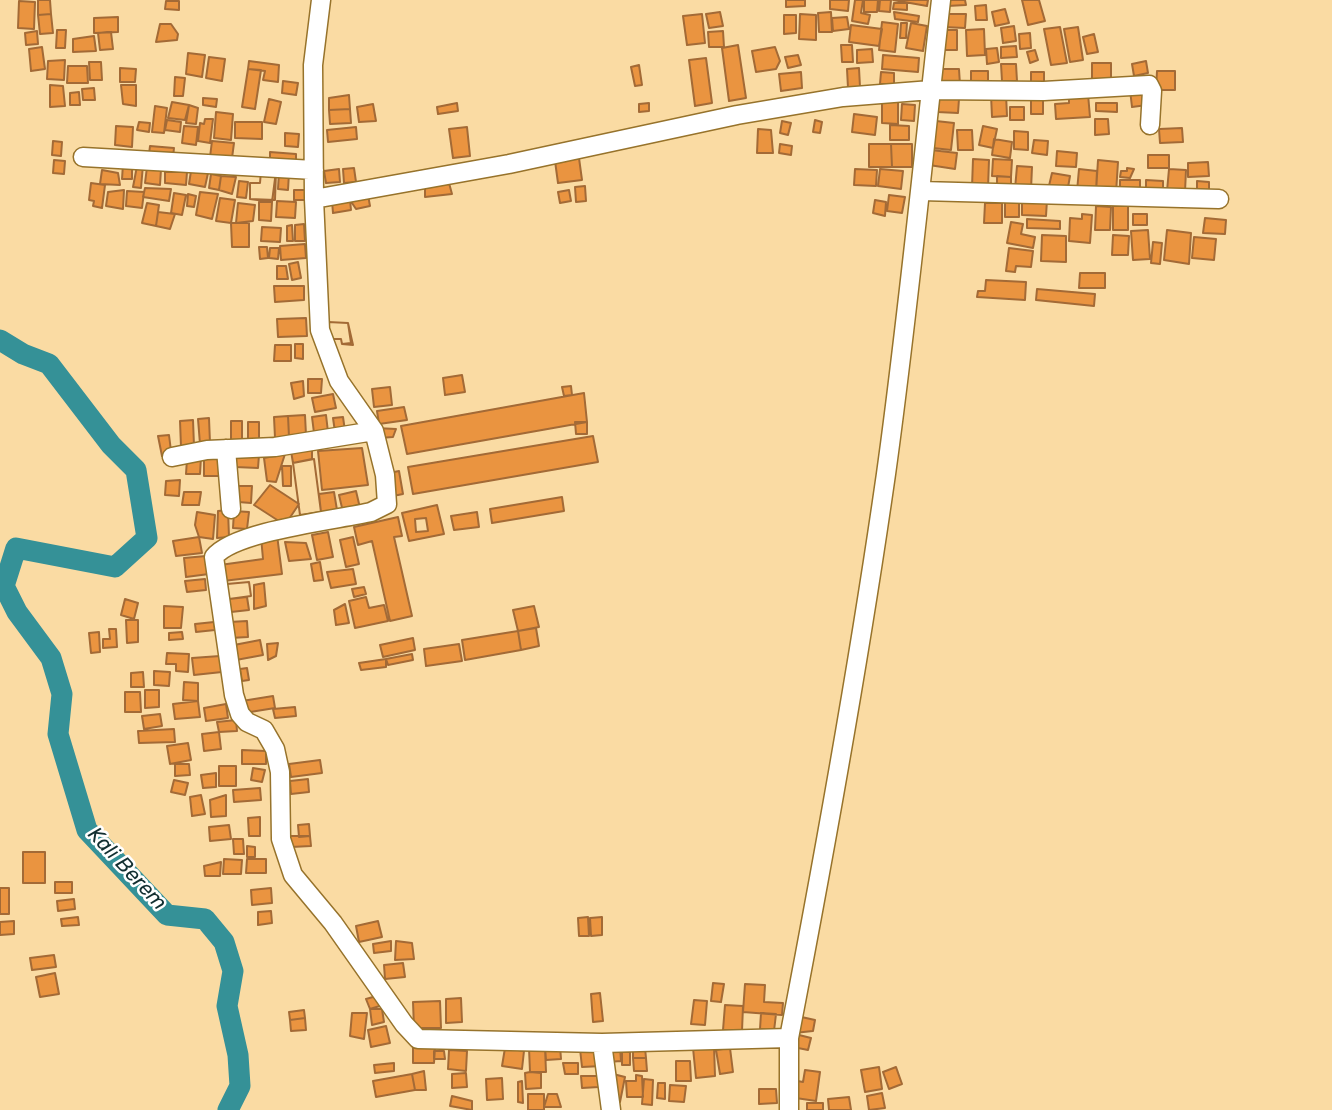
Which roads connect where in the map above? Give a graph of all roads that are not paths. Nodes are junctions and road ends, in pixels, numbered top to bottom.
1 (321, 0) edge
2 (941, 0) edge
3 (931, 90) junction
4 (1150, 125) dead end
5 (83, 158) dead end
6 (314, 170) junction
7 (921, 191) junction
8 (313, 199) junction
9 (1219, 199) dead end
10 (373, 431) junction
11 (226, 449) junction
12 (172, 457) dead end
13 (231, 509) dead end
14 (789, 1038) junction
15 (602, 1043) junction
16 (611, 1110) edge
17 (789, 1110) edge

1 - 6 street
2 - 3 street
3 - 4 street
3 - 7 street
3 - 8 street
5 - 6 street
6 - 8 street
7 - 9 street
7 - 14 street
8 - 10 street
10 - 11 street
10 - 15 street
11 - 12 street
11 - 13 street
14 - 15 street
14 - 17 street
15 - 16 street

